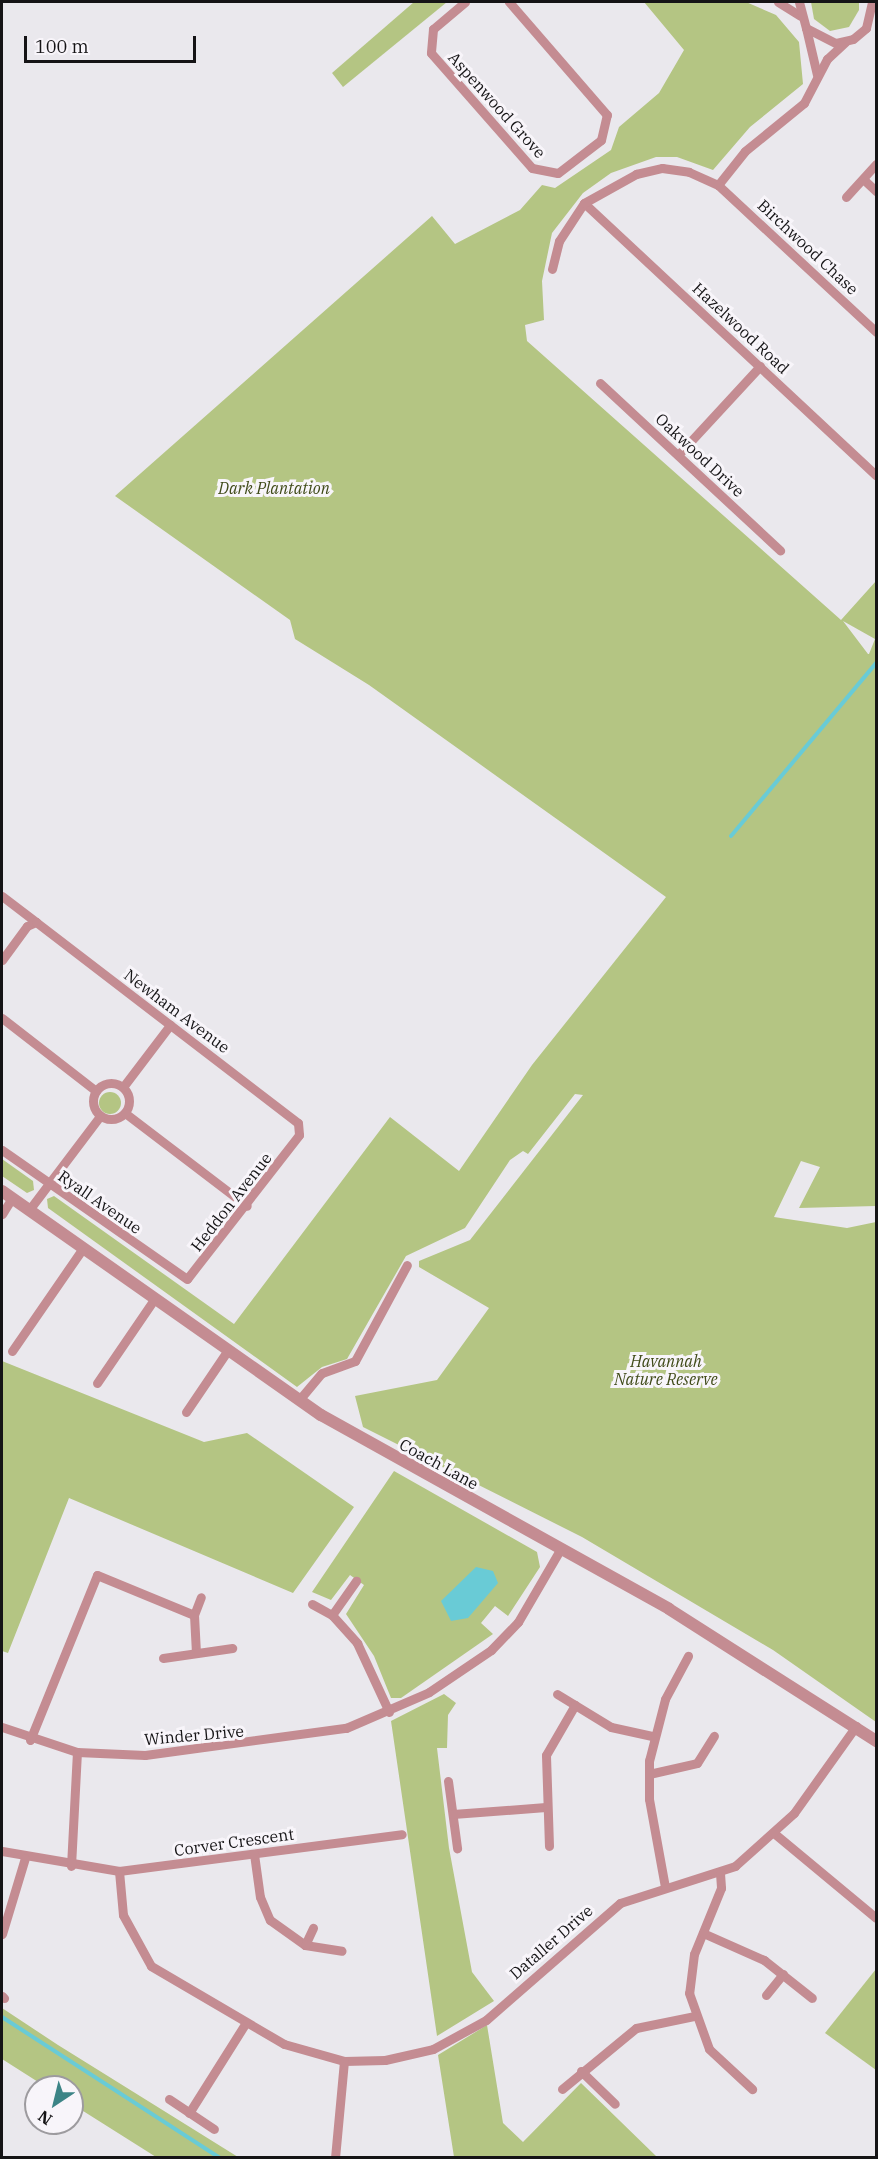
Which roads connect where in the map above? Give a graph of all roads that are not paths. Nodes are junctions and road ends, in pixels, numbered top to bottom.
1 (465, 2) edge
2 (509, 2) edge
3 (778, 2) edge
4 (799, 2) edge
5 (875, 2) edge
6 (800, 16) junction
7 (876, 27) edge
8 (806, 28) junction
9 (866, 28) junction
10 (844, 42) junction
11 (817, 75) junction
12 (876, 164) edge
13 (863, 178) junction
14 (718, 185) junction
15 (876, 191) edge
16 (846, 197) dead end
17 (584, 203) junction
18 (552, 269) dead end
19 (876, 332) edge
20 (760, 366) junction
21 (600, 383) dead end
22 (678, 455) junction
23 (876, 475) edge
24 (780, 550) dead end
25 (2, 896) edge
26 (32, 924) junction
27 (2, 960) edge
28 (2, 1018) edge
29 (170, 1025) junction
30 (123, 1087) junction
31 (96, 1091) junction
32 (125, 1113) junction
33 (100, 1116) junction
34 (299, 1135) joint
35 (2, 1150) edge
36 (48, 1183) junction
37 (2, 1191) edge
38 (12, 1198) junction
39 (247, 1206) junction
40 (29, 1210) junction
41 (2, 1214) edge
42 (83, 1248) junction
43 (407, 1265) dead end
44 (182, 1277) joint
45 (155, 1298) junction
46 (228, 1350) junction
47 (12, 1351) dead end
48 (97, 1383) dead end
49 (299, 1400) junction
50 (186, 1412) dead end
51 (561, 1548) junction
52 (356, 1581) dead end
53 (201, 1597) dead end
54 (312, 1604) dead end
55 (194, 1615) junction
56 (332, 1615) junction
57 (232, 1648) dead end
58 (196, 1653) junction
59 (688, 1656) dead end
60 (163, 1658) dead end
61 (557, 1694) dead end
62 (575, 1705) junction
63 (389, 1712) junction
64 (856, 1726) junction
65 (2, 1727) edge
66 (652, 1736) junction
67 (714, 1736) dead end
68 (30, 1740) junction
69 (876, 1741) edge
70 (76, 1752) junction
71 (648, 1774) junction
72 (448, 1781) dead end
73 (546, 1807) junction
74 (453, 1814) junction
75 (402, 1834) dead end
76 (775, 1834) junction
77 (549, 1846) dead end
78 (457, 1848) dead end
79 (2, 1851) edge
80 (254, 1854) junction
81 (25, 1858) junction
82 (71, 1866) junction
83 (119, 1871) junction
84 (720, 1873) junction
85 (665, 1887) junction
86 (876, 1918) edge
87 (313, 1928) dead end
88 (703, 1933) junction
89 (2, 1934) edge
90 (305, 1945) junction
91 (342, 1951) dead end
92 (783, 1974) junction
93 (766, 1995) dead end
94 (812, 1998) dead end
95 (694, 2016) junction
96 (245, 2024) junction
97 (344, 2061) junction
98 (580, 2071) junction
99 (562, 2089) dead end
100 (752, 2089) dead end
101 (169, 2099) dead end
102 (615, 2104) dead end
103 (189, 2113) junction
104 (214, 2129) dead end
105 (335, 2157) edge

1 - 2 street, Aspenwood Grove
3 - 6 street
4 - 6 street
5 - 9 street
6 - 8 street
7 - 9 street
8 - 10 street
8 - 11 street
9 - 10 street
10 - 11 street
11 - 14 street
12 - 13 street
13 - 15 street
13 - 16 street
14 - 17 street
14 - 19 street, Birchwood Chase
17 - 18 street
17 - 20 street, Hazelwood Road
20 - 22 street
20 - 23 street, Hazelwood Road
21 - 22 street, Oakwood Drive
22 - 24 street, Oakwood Drive
25 - 26 street, Newham Avenue
26 - 27 street
26 - 29 street, Newham Avenue
28 - 31 street
29 - 30 street
29 - 34 street, Newham Avenue
30 - 31 street
30 - 32 street
31 - 33 street
32 - 33 street
32 - 39 street
33 - 36 street
34 - 39 street, Heddon Avenue
35 - 36 street, Ryall Avenue
36 - 40 street
36 - 44 street, Ryall Avenue
37 - 38 street, Coach Lane
38 - 40 street, Coach Lane
38 - 41 street
39 - 44 street, Heddon Avenue
40 - 42 street, Coach Lane
42 - 45 street, Coach Lane
42 - 47 street
43 - 49 street
45 - 46 street, Coach Lane
45 - 48 street
46 - 49 street, Coach Lane
46 - 50 street
49 - 51 street, Coach Lane
51 - 63 street, Winder Drive
51 - 64 street, Coach Lane
52 - 56 street
53 - 55 street
54 - 56 street
55 - 58 street
55 - 68 street
56 - 63 street
57 - 58 street
58 - 60 street
59 - 66 street
61 - 62 street
62 - 66 street
62 - 73 street
63 - 70 street, Winder Drive
64 - 69 street, Coach Lane
64 - 76 street, Dataller Drive
65 - 68 street, Winder Drive
66 - 71 street
67 - 71 street
68 - 70 street, Winder Drive
70 - 82 street
71 - 85 street
72 - 74 street
73 - 74 street
73 - 77 street
74 - 78 street
75 - 80 street, Corver Crescent
76 - 84 street, Dataller Drive
76 - 86 street
79 - 81 street, Corver Crescent
80 - 83 street, Corver Crescent
80 - 90 street
81 - 82 street, Corver Crescent
81 - 89 street
82 - 83 street, Corver Crescent
83 - 96 street, Dataller Drive
84 - 85 street, Dataller Drive
84 - 88 street
85 - 97 street, Dataller Drive
87 - 90 street
88 - 92 street
88 - 95 street
90 - 91 street
92 - 93 street
92 - 94 street
95 - 98 street
95 - 100 street
96 - 97 street, Dataller Drive
96 - 103 street
97 - 105 street
98 - 99 street
98 - 102 street
101 - 103 street
103 - 104 street

